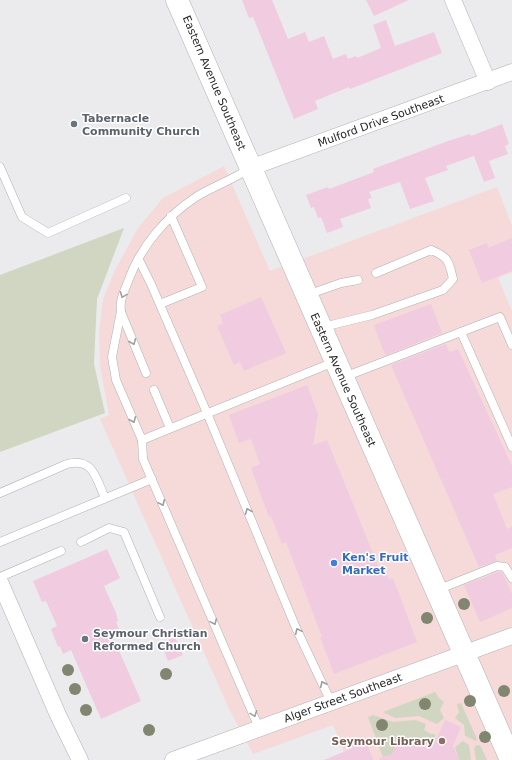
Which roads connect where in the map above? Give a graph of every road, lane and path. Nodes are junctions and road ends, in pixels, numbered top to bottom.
1 (177, 0) edge
2 (453, 0) edge
3 (512, 72) edge
4 (488, 82) junction
5 (0, 167) edge
6 (250, 168) junction
7 (126, 198) dead end
8 (171, 216) junction
9 (139, 260) junction
10 (376, 273) dead end
11 (358, 280) dead end
12 (306, 295) junction
13 (160, 304) junction
14 (121, 311) junction
15 (320, 328) junction
16 (461, 332) junction
17 (512, 345) edge
18 (338, 370) junction
19 (146, 373) dead end
20 (154, 390) dead end
21 (207, 413) junction
22 (170, 428) junction
23 (142, 440) junction
24 (512, 447) edge
25 (152, 479) junction
26 (0, 493) edge
27 (105, 498) junction
28 (0, 542) edge
29 (81, 542) dead end
30 (61, 551) dead end
31 (0, 577) edge
32 (512, 578) edge
33 (0, 582) edge
34 (435, 590) junction
35 (160, 616) dead end
36 (512, 636) edge
37 (462, 653) junction
38 (331, 702) junction
39 (260, 728) junction
40 (80, 760) edge
41 (173, 760) edge
42 (511, 760) edge

1 - 6 main road, Eastern Avenue Southeast
2 - 4 street
3 - 4 street, Mulford Drive Southeast
4 - 6 street, Mulford Drive Southeast
5 - 7 lane
6 - 8 lane
6 - 12 main road, Eastern Avenue Southeast
8 - 9 lane
8 - 13 lane
9 - 13 lane
9 -> 14 lane
10 - 15 lane
11 - 12 lane
12 - 15 main road, Eastern Avenue Southeast
13 - 21 lane
14 -> 19 lane
14 -> 23 lane
15 - 18 main road, Eastern Avenue Southeast
16 - 17 lane
16 - 18 lane
16 - 24 lane
18 - 21 lane
18 - 34 main road, Eastern Avenue Southeast
20 - 22 lane
21 - 22 lane
38 -> 21 lane
22 - 23 lane
23 - 25 lane
25 - 27 lane
25 -> 39 lane
26 - 27 lane
27 - 28 lane
29 - 35 lane
30 - 31 lane
32 - 34 lane
33 - 40 street
34 - 37 main road, Eastern Avenue Southeast
36 - 37 street, Alger Street Southeast
37 - 38 street, Alger Street Southeast
37 - 42 main road, Eastern Avenue Southeast
38 - 39 street, Alger Street Southeast
39 - 41 street, Alger Street Southeast

